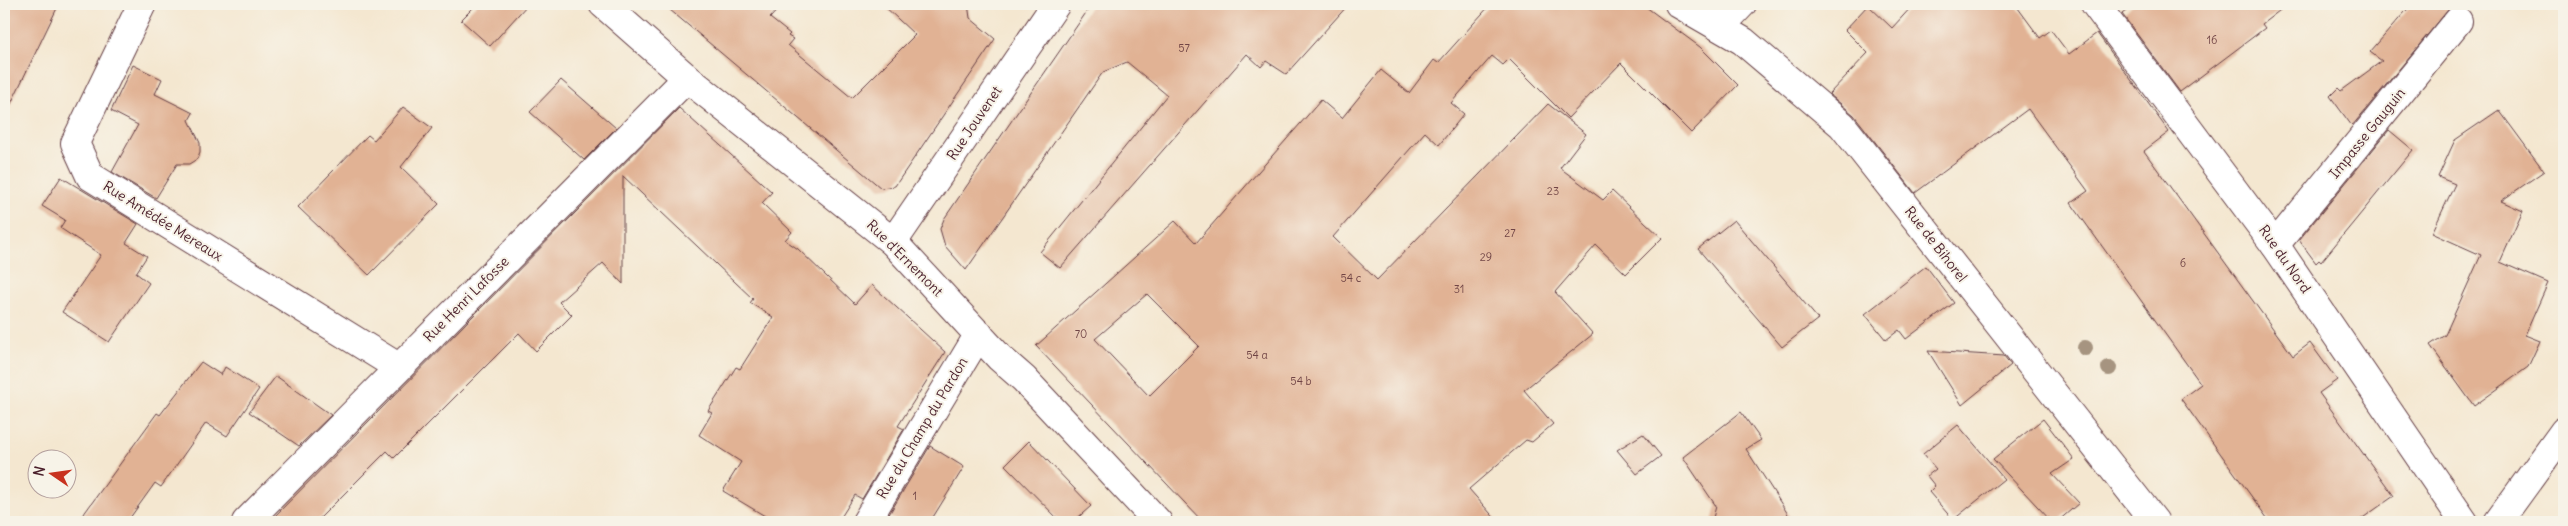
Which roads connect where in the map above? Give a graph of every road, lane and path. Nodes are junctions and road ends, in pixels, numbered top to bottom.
1 (142, 4) edge
2 (603, 4) edge
3 (1056, 4) edge
4 (1679, 4) edge
5 (1742, 4) edge
6 (2095, 4) edge
7 (2458, 21) dead end
8 (1720, 27) junction
9 (687, 78) junction
10 (893, 242) junction
11 (2275, 245) junction
12 (979, 334) junction
13 (398, 367) junction
14 (2564, 431) edge
15 (246, 522) edge
16 (866, 522) edge
17 (1158, 522) edge
18 (2155, 522) edge
19 (2464, 522) edge
20 (2498, 522) edge

1 - 13 street, Rue Amédée Mereaux
2 - 9 street, Rue d'Ernemont
3 - 10 street, Rue Jouvenet
4 - 8 street, Rue de Bihorel
5 - 8 street
6 - 11 street, Rue du Nord
7 - 11 street, Impasse Gauguin
8 - 18 street, Rue de Bihorel
9 - 10 street, Rue d'Ernemont
9 - 13 street, Rue Henri Lafosse
10 - 12 street, Rue d'Ernemont
11 - 19 street, Rue du Nord
12 - 16 street, Rue du Champ du Pardon
12 - 17 street, Rue d'Ernemont
13 - 15 street, Rue Henri Lafosse
14 - 20 street

